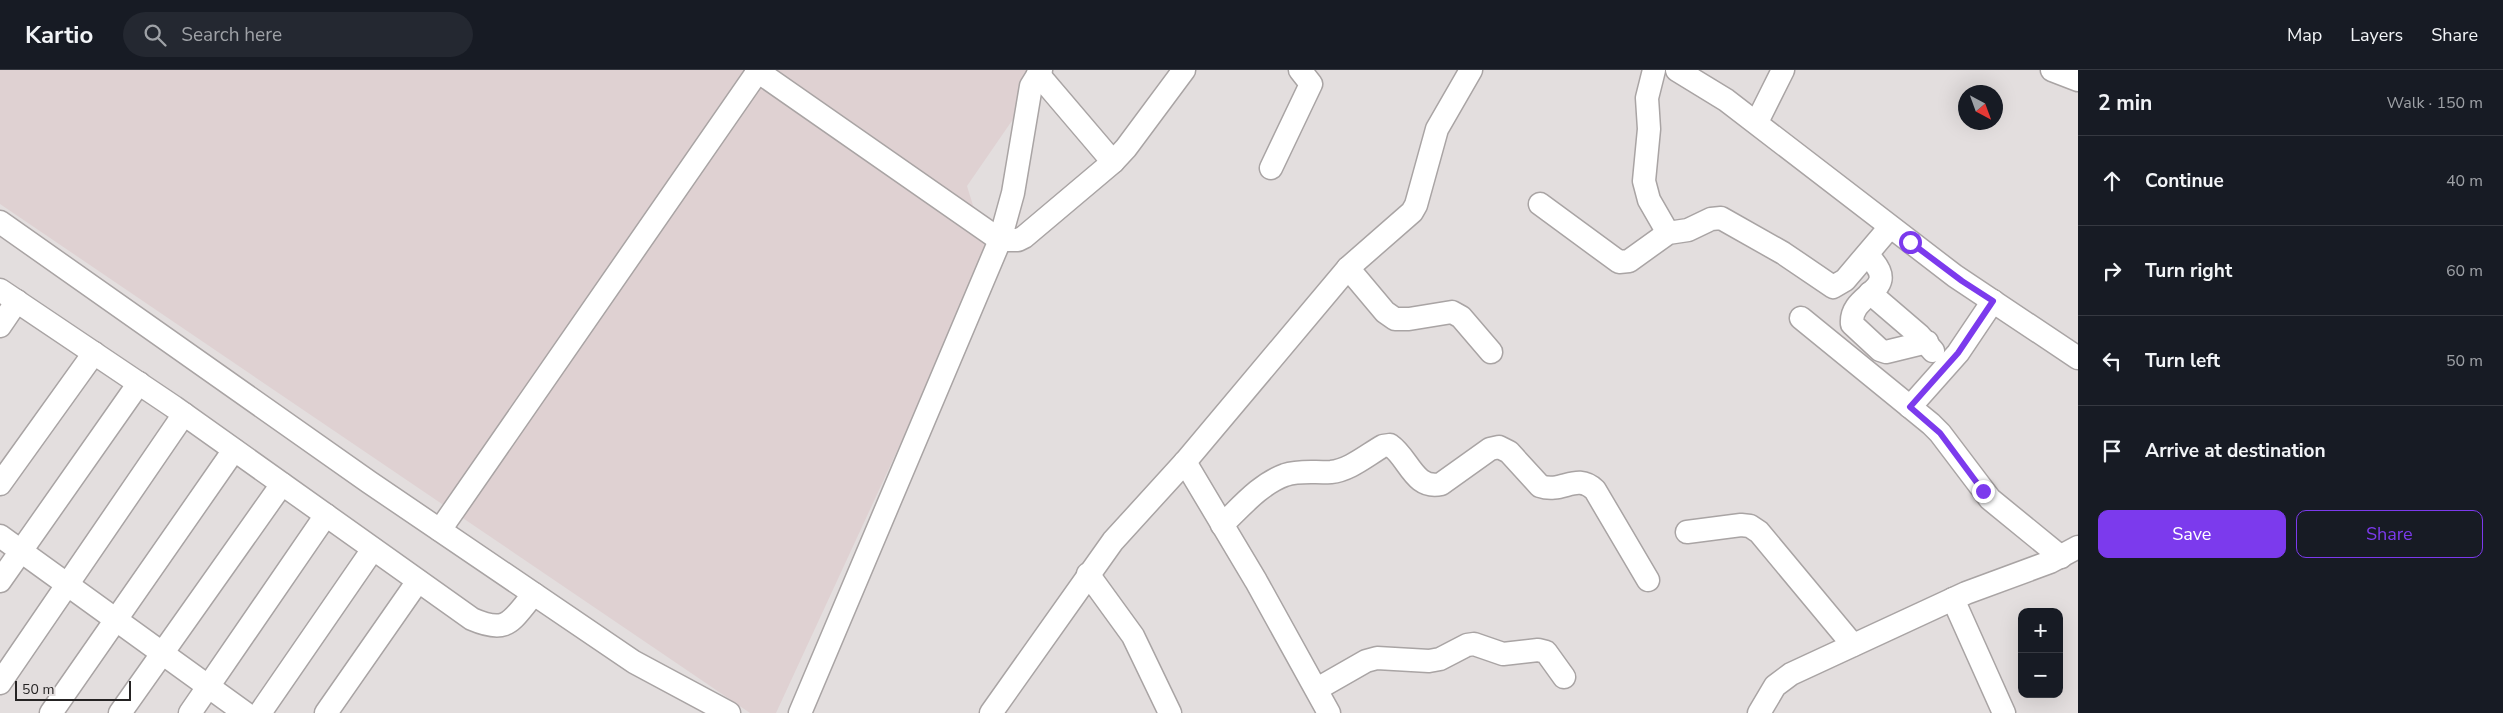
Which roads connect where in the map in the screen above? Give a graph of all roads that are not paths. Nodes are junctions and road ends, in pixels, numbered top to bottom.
1 (1184, 70) edge
2 (1300, 70) edge
3 (1471, 70) edge
4 (1654, 70) edge
5 (1677, 70) edge
6 (1783, 70) edge
7 (2052, 70) edge
8 (757, 71) edge
9 (1039, 72) edge
10 (2078, 80) edge
11 (1757, 122) junction
12 (1113, 162) junction
13 (1271, 168) dead end
14 (1540, 204) dead end
15 (0, 222) edge
16 (1890, 227) junction
17 (1668, 233) junction
18 (1000, 240) junction
19 (1867, 255) junction
20 (1348, 268) junction
21 (1870, 293) junction
22 (8, 295) edge
23 (1993, 301) junction
24 (1801, 318) dead end
25 (0, 326) edge
26 (1927, 342) junction
27 (1491, 352) dead end
28 (94, 353) junction
29 (2078, 358) edge
30 (1945, 368) junction
31 (139, 383) junction
32 (1910, 407) junction
33 (184, 414) junction
34 (234, 450) junction
35 (1185, 462) junction
36 (0, 484) edge
37 (282, 484) junction
38 (326, 515) junction
39 (1222, 525) junction
40 (440, 530) junction
41 (1687, 532) dead end
42 (0, 536) edge
43 (374, 549) junction
44 (20, 551) junction
45 (2070, 552) edge
46 (1088, 574) junction
47 (1648, 580) dead end
48 (0, 581) edge
49 (418, 581) junction
50 (67, 586) junction
51 (534, 594) junction
52 (1953, 599) junction
53 (115, 621) junction
54 (1853, 645) junction
55 (162, 654) junction
56 (1564, 677) dead end
57 (0, 683) edge
58 (208, 686) junction
59 (1317, 689) junction
60 (51, 713) edge
61 (120, 713) edge
62 (190, 713) edge
63 (245, 713) edge
64 (260, 713) edge
65 (326, 713) edge
66 (729, 713) edge
67 (800, 713) edge
68 (991, 713) edge
69 (1170, 713) edge
70 (1329, 713) edge
71 (1759, 713) edge
72 (2004, 713) edge

1 - 12 street
2 - 13 street
3 - 20 street
4 - 17 street
5 - 11 street
6 - 11 street
7 - 10 street
8 - 18 street
8 - 40 street
9 - 12 street
9 - 18 street
11 - 16 street
12 - 18 street
14 - 17 street
15 - 40 street
16 - 19 street
16 - 23 street
17 - 19 street
18 - 67 street
19 - 21 street
20 - 27 street
20 - 35 street
21 - 26 street
21 - 26 street
22 - 25 street
22 - 28 street
23 - 29 street
23 - 30 street
24 - 32 street
26 - 30 street
28 - 31 street
28 - 36 street
30 - 32 street
31 - 33 street
31 - 44 street
32 - 45 street
33 - 34 street
33 - 50 street
34 - 37 street
34 - 53 street
35 - 39 street
35 - 46 street
37 - 38 street
37 - 55 street
38 - 43 street
38 - 58 street
39 - 47 street
39 - 59 street
40 - 51 street
41 - 54 street
42 - 44 street
43 - 49 street
43 - 64 street
44 - 48 street
44 - 50 street
45 - 52 street
46 - 68 street
46 - 69 street
49 - 51 street
49 - 65 street
50 - 53 street
50 - 57 street
51 - 66 street
52 - 54 street
52 - 72 street
53 - 55 street
53 - 60 street
54 - 71 street
55 - 58 street
55 - 61 street
56 - 59 street
58 - 62 street
58 - 63 street
59 - 70 street

